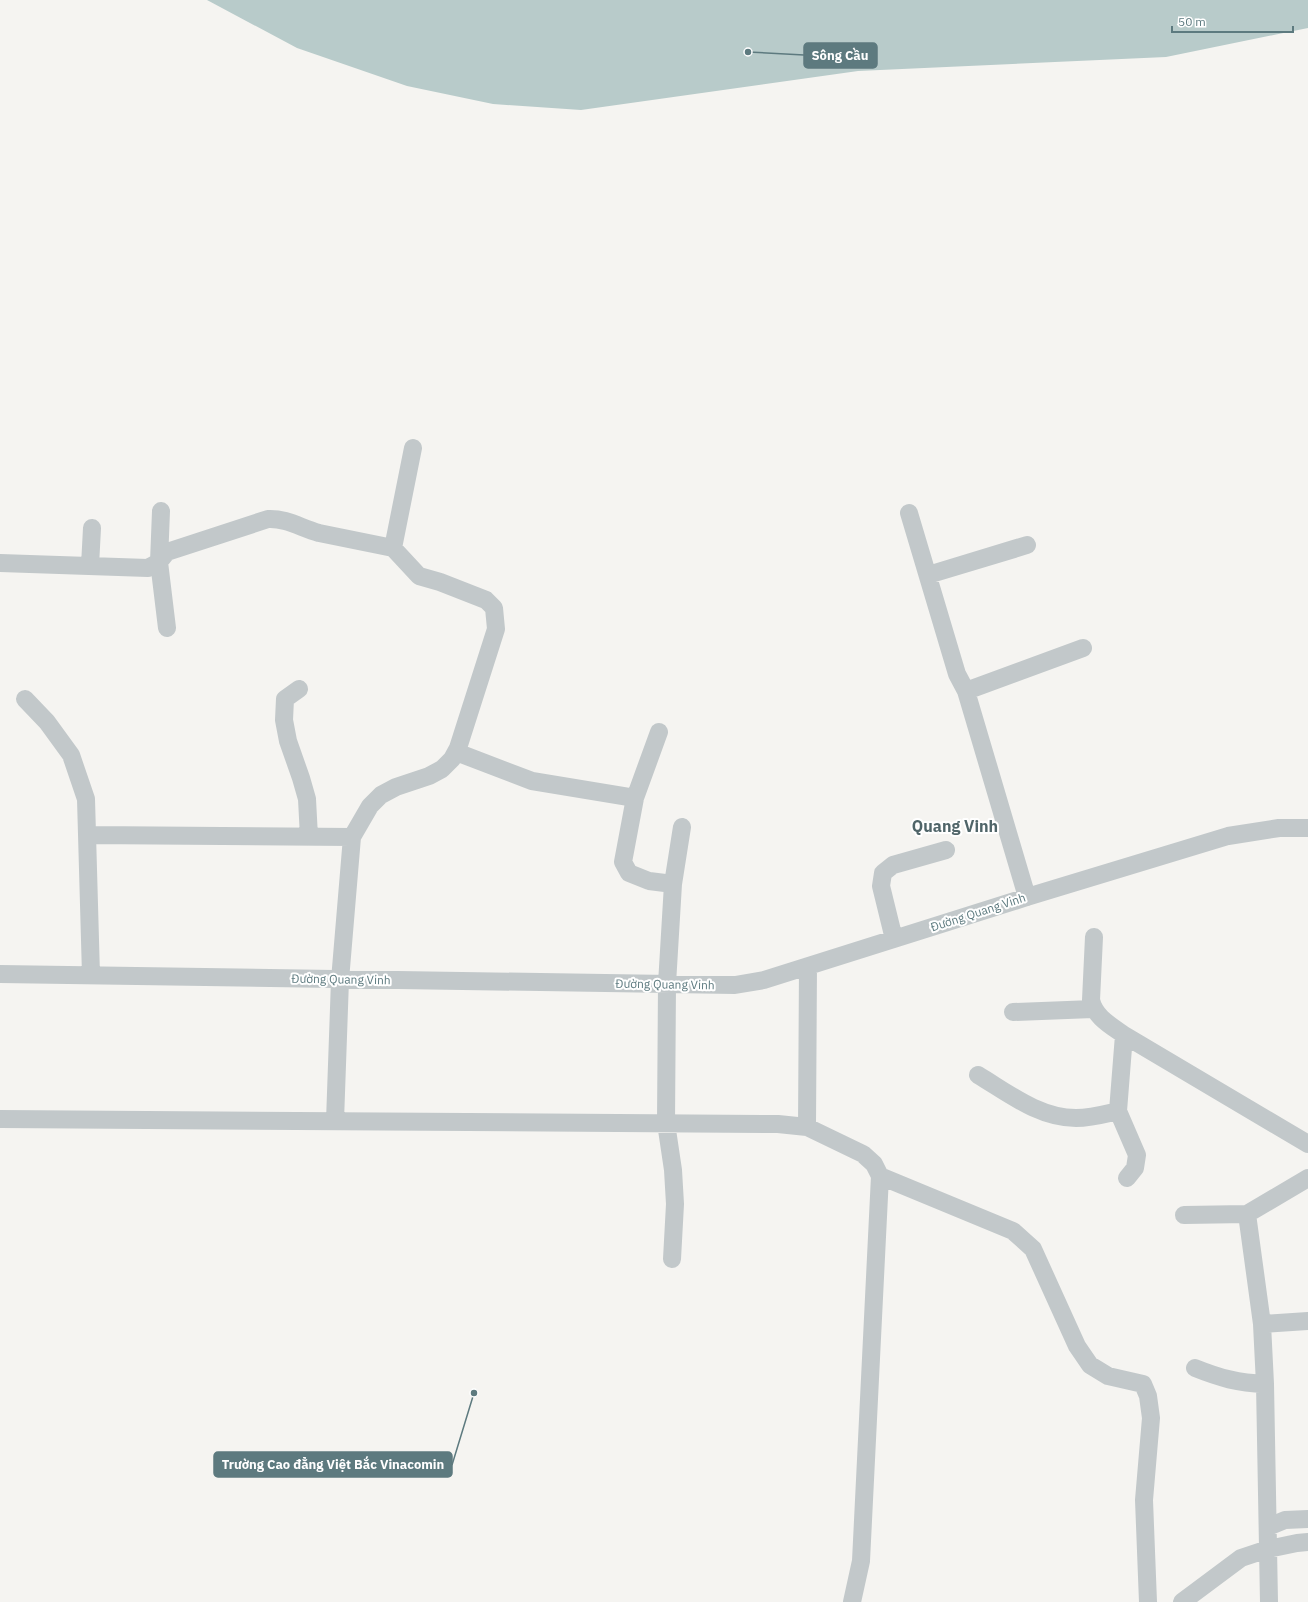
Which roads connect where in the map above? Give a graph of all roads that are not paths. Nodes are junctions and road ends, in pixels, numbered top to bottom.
1 (412, 448) dead end
2 (161, 511) dead end
3 (909, 513) dead end
4 (92, 528) dead end
5 (1028, 545) dead end
6 (393, 548) junction
7 (159, 562) junction
8 (0, 563) edge
9 (90, 566) junction
10 (928, 576) junction
11 (167, 628) dead end
12 (1083, 648) dead end
13 (299, 689) dead end
14 (966, 691) junction
15 (25, 699) dead end
16 (659, 732) dead end
17 (456, 752) junction
18 (635, 798) junction
19 (682, 827) dead end
20 (1308, 828) edge
21 (88, 835) junction
22 (309, 837) junction
23 (352, 837) junction
24 (946, 850) dead end
25 (673, 884) junction
26 (1027, 897) junction
27 (1094, 937) dead end
28 (894, 939) junction
29 (808, 966) junction
30 (0, 974) edge
31 (91, 975) junction
32 (340, 980) junction
33 (667, 984) junction
34 (1094, 1009) junction
35 (1013, 1012) dead end
36 (1124, 1035) junction
37 (978, 1075) dead end
38 (1118, 1111) junction
39 (0, 1119) edge
40 (335, 1121) junction
41 (666, 1123) junction
42 (807, 1127) junction
43 (1308, 1144) edge
44 (880, 1176) junction
45 (1127, 1178) dead end
46 (1308, 1178) edge
47 (1184, 1214) dead end
48 (1247, 1214) junction
49 (672, 1259) dead end
50 (1308, 1321) edge
51 (1262, 1324) junction
52 (1195, 1368) dead end
53 (1265, 1384) junction
54 (1308, 1519) edge
55 (1268, 1527) junction
56 (1308, 1542) edge
57 (1268, 1549) junction
58 (852, 1602) edge
59 (1148, 1602) edge
60 (1182, 1602) edge
61 (1269, 1602) edge

1 - 6 street
2 - 7 street
3 - 10 street
4 - 9 street
5 - 10 street
6 - 7 street
6 - 17 street
7 - 9 street
7 - 11 street
8 - 9 street
10 - 14 street
12 - 14 street
13 - 22 street
14 - 26 street
15 - 21 street
16 - 18 street
17 - 18 street
17 - 23 street
18 - 25 street
19 - 25 street
20 - 26 street, Đường Quang Vinh
21 - 22 street
21 - 31 street
22 - 23 street
23 - 32 street
24 - 28 street
25 - 33 street
26 - 28 street, Đường Quang Vinh
27 - 34 street
28 - 29 street, Đường Quang Vinh
29 - 33 street, Đường Quang Vinh
29 - 42 street
30 - 31 street, Đường Quang Vinh
31 - 32 street, Đường Quang Vinh
32 - 33 street, Đường Quang Vinh
32 - 40 street
33 - 41 street
34 - 35 street
34 - 36 street
36 - 38 street
36 - 43 street
37 - 38 street
38 - 45 street
39 - 40 street
40 - 41 street
41 - 42 street
41 - 49 street
42 - 44 street
44 - 58 street
44 - 59 street
46 - 48 street
47 - 48 street
48 - 51 street
50 - 51 street
51 - 53 street
52 - 53 street
53 - 55 street
54 - 55 street
55 - 57 street
56 - 57 street
57 - 60 street
57 - 61 street

